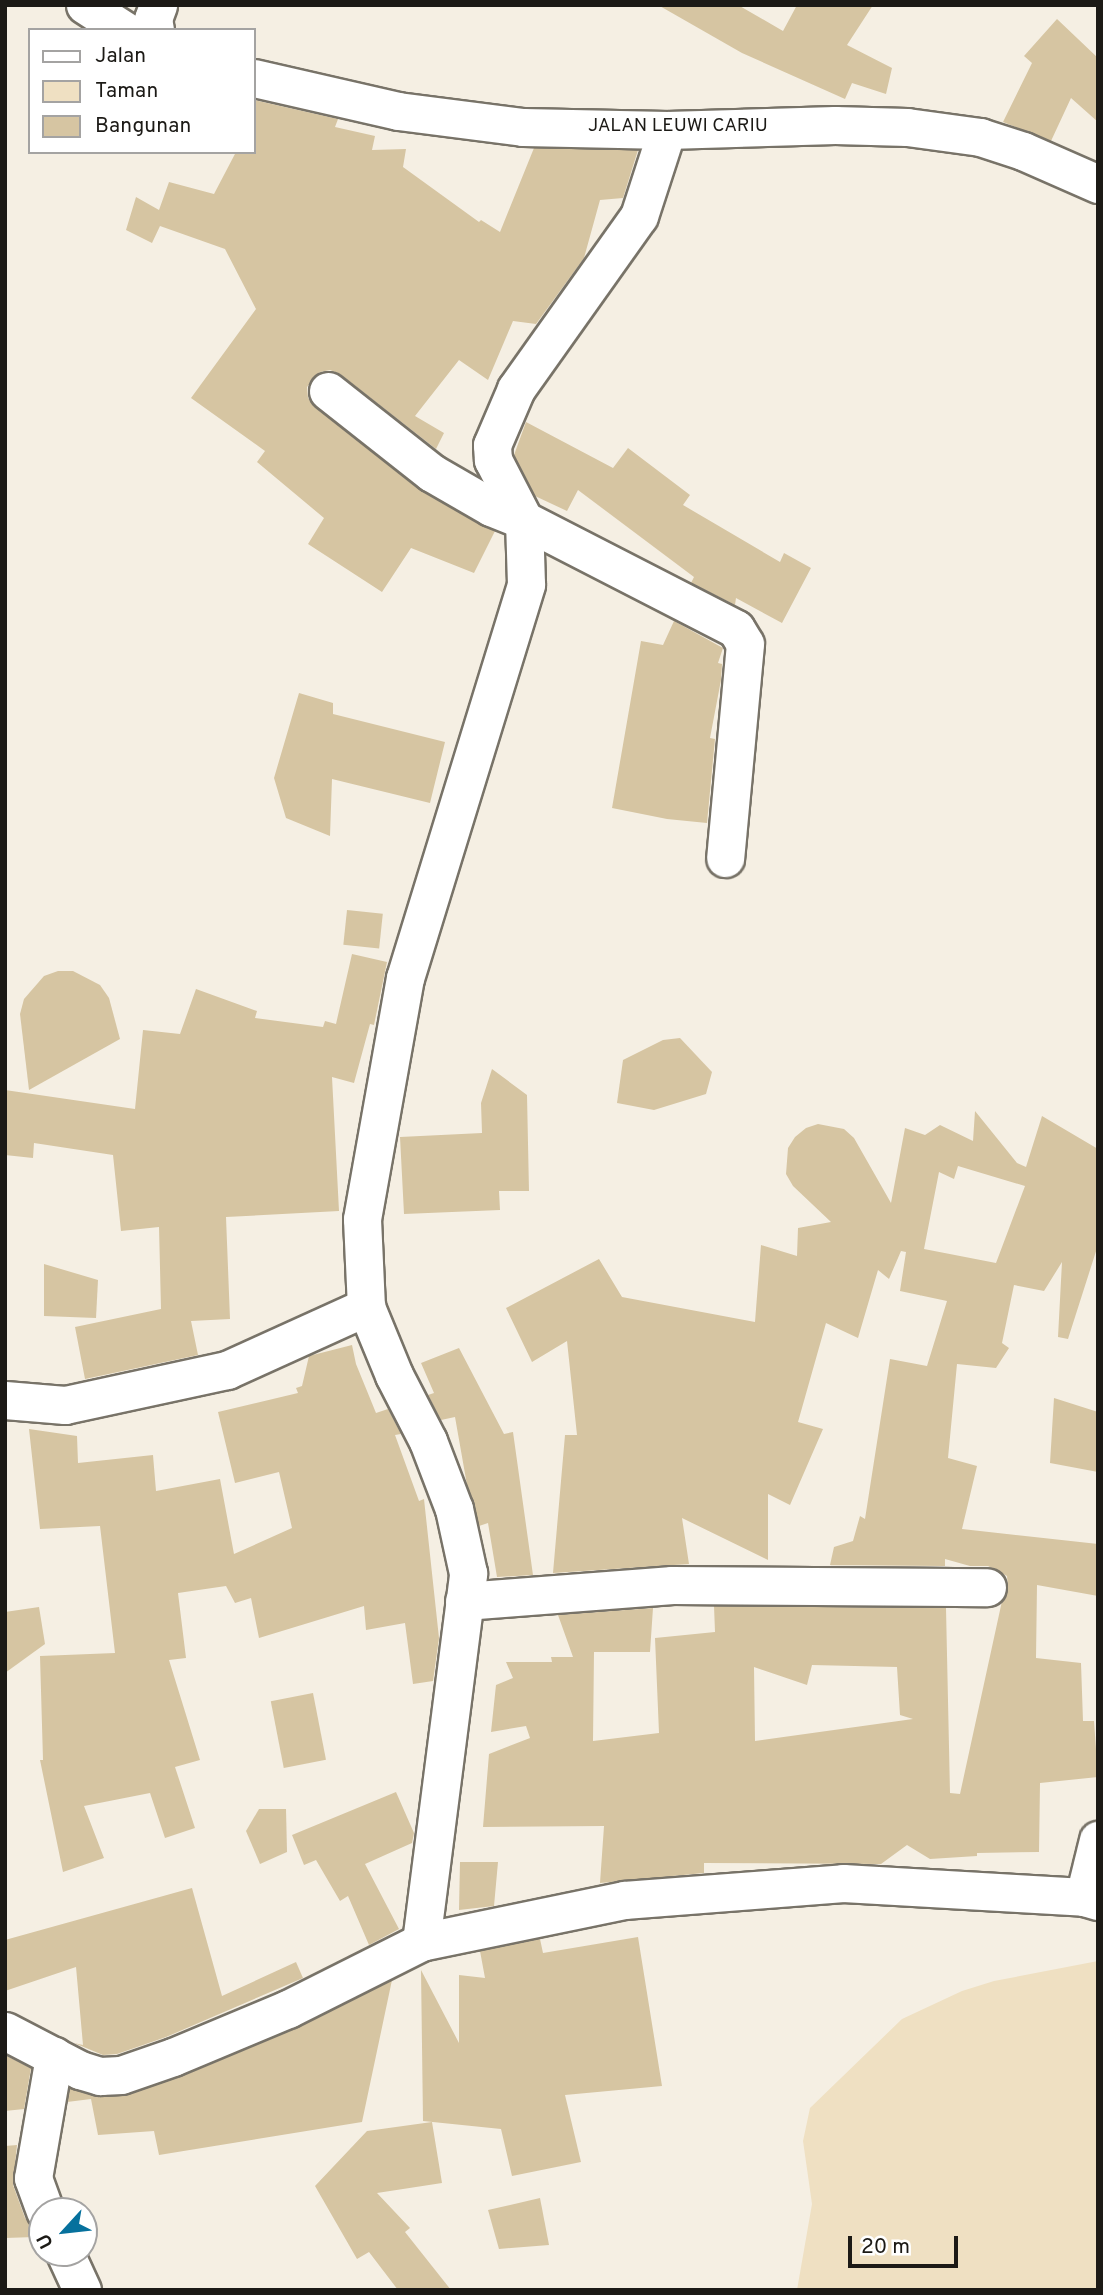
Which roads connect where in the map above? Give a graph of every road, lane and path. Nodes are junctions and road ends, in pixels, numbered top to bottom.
1 (85, 5) edge
2 (158, 5) edge
3 (121, 28) edge
4 (155, 28) edge
5 (256, 78) edge
6 (667, 130) junction
7 (1098, 184) edge
8 (328, 391) dead end
9 (524, 520) junction
10 (725, 858) dead end
11 (366, 1307) junction
12 (5, 1400) edge
13 (987, 1587) dead end
14 (464, 1601) junction
15 (1098, 1840) edge
16 (1091, 1899) edge
17 (421, 1942) junction
18 (5, 2031) edge
19 (54, 2056) junction
20 (40, 2197) edge
21 (71, 2267) edge
22 (82, 2290) edge

1 - 3 street
2 - 4 street
5 - 6 street, JALAN LEUWI CARIU
6 - 7 street, JALAN LEUWI CARIU
6 - 9 street
8 - 9 street
9 - 10 street
9 - 11 street
11 - 12 street
11 - 14 street
13 - 14 street
14 - 17 street
15 - 16 street
16 - 17 street
17 - 19 street
18 - 19 street
19 - 20 street
21 - 22 street

